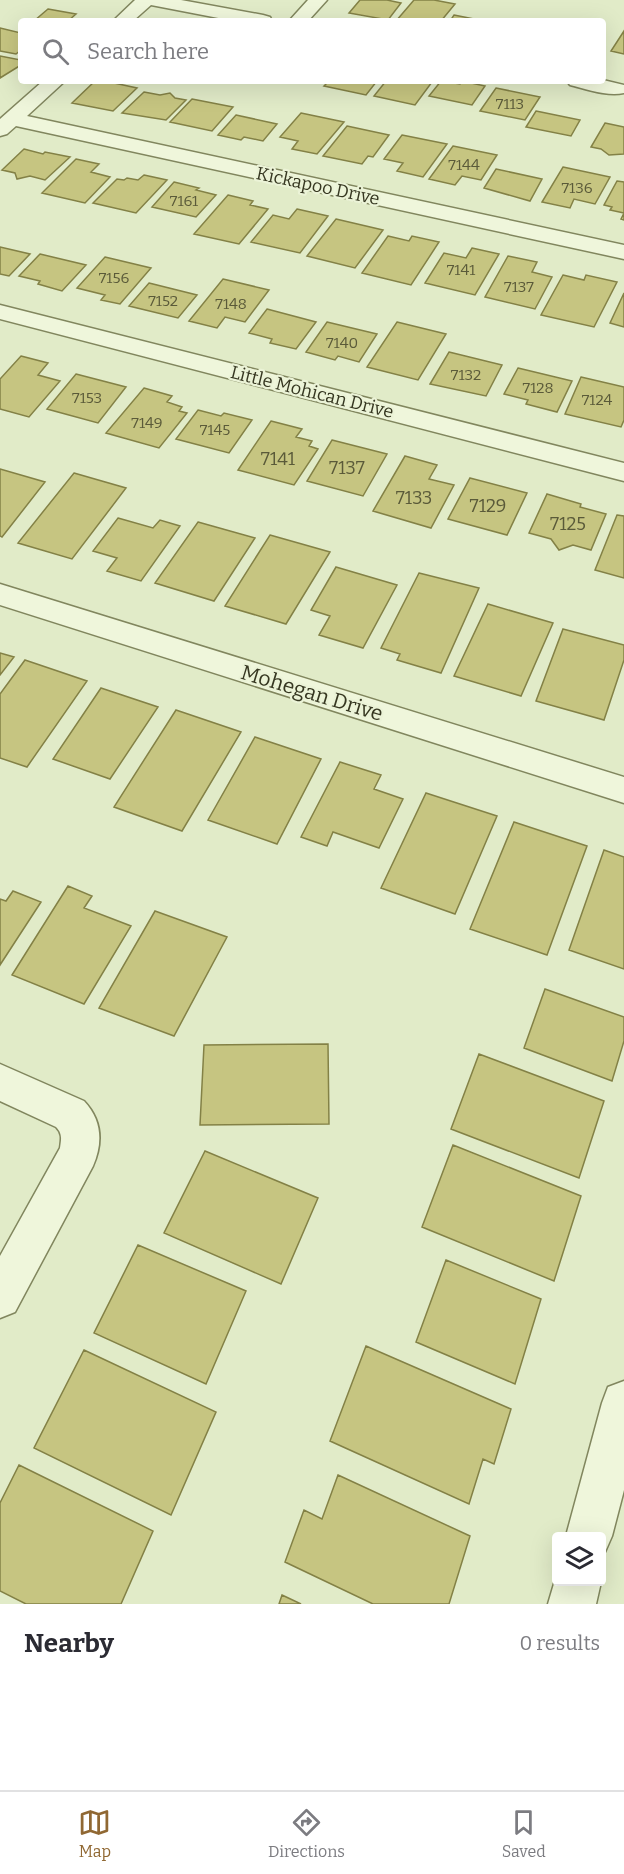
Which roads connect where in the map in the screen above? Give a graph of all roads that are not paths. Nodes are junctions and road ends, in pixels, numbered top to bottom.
1 (146, 0) edge
2 (152, 0) edge
3 (318, 0) edge
4 (125, 18) edge
5 (247, 18) edge
6 (301, 18) edge
7 (52, 84) edge
8 (593, 84) edge
9 (617, 89) dead end
10 (6, 124) edge
11 (624, 252) edge
12 (0, 312) edge
13 (624, 472) edge
14 (0, 594) edge
15 (624, 790) edge
16 (0, 1082) edge
17 (0, 1297) edge
18 (624, 1403) edge
19 (590, 1532) edge
20 (577, 1586) edge
21 (572, 1604) edge

1 - 4 street
2 - 5 street
3 - 6 street
7 - 10 street
8 - 9 street
10 - 11 street, Kickapoo Drive
12 - 13 street, Little Mohican Drive
14 - 15 street, Mohegan Drive
16 - 17 street
18 - 19 street
20 - 21 street

